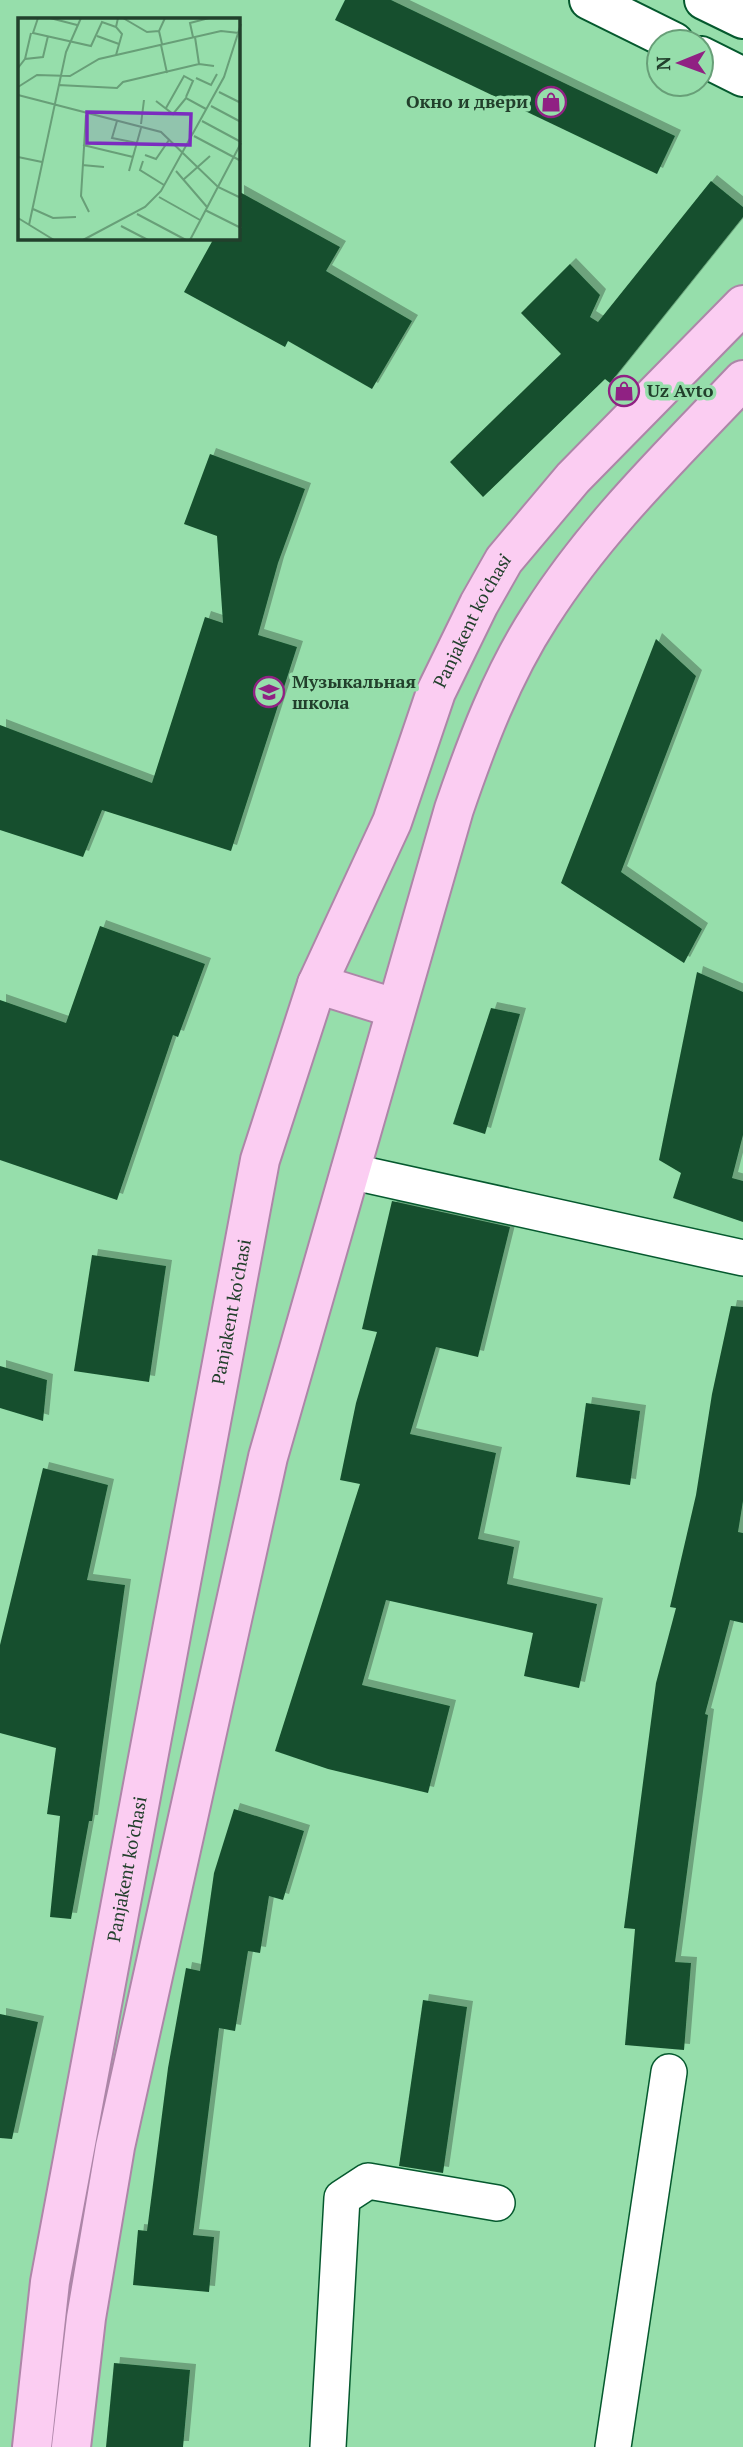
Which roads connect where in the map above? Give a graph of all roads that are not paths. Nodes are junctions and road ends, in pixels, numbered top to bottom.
1 (589, 0) edge
2 (704, 0) edge
3 (743, 19) edge
4 (646, 28) edge
5 (715, 63) edge
6 (743, 77) edge
7 (743, 305) edge
8 (743, 380) edge
9 (317, 984) junction
10 (394, 1008) junction
11 (349, 1171) junction
12 (743, 1258) edge
13 (669, 2072) dead end
14 (497, 2203) dead end
15 (32, 2447) edge
16 (71, 2447) edge
17 (328, 2447) edge
18 (612, 2447) edge

1 - 4 main road
2 - 3 main road
5 - 6 main road
7 - 9 main road, Panjakent ko'chasi
8 - 10 main road
9 - 10 main road
9 - 15 main road, Panjakent ko'chasi
10 - 11 main road
11 - 12 street
11 - 16 main road
13 - 18 street
14 - 17 street

